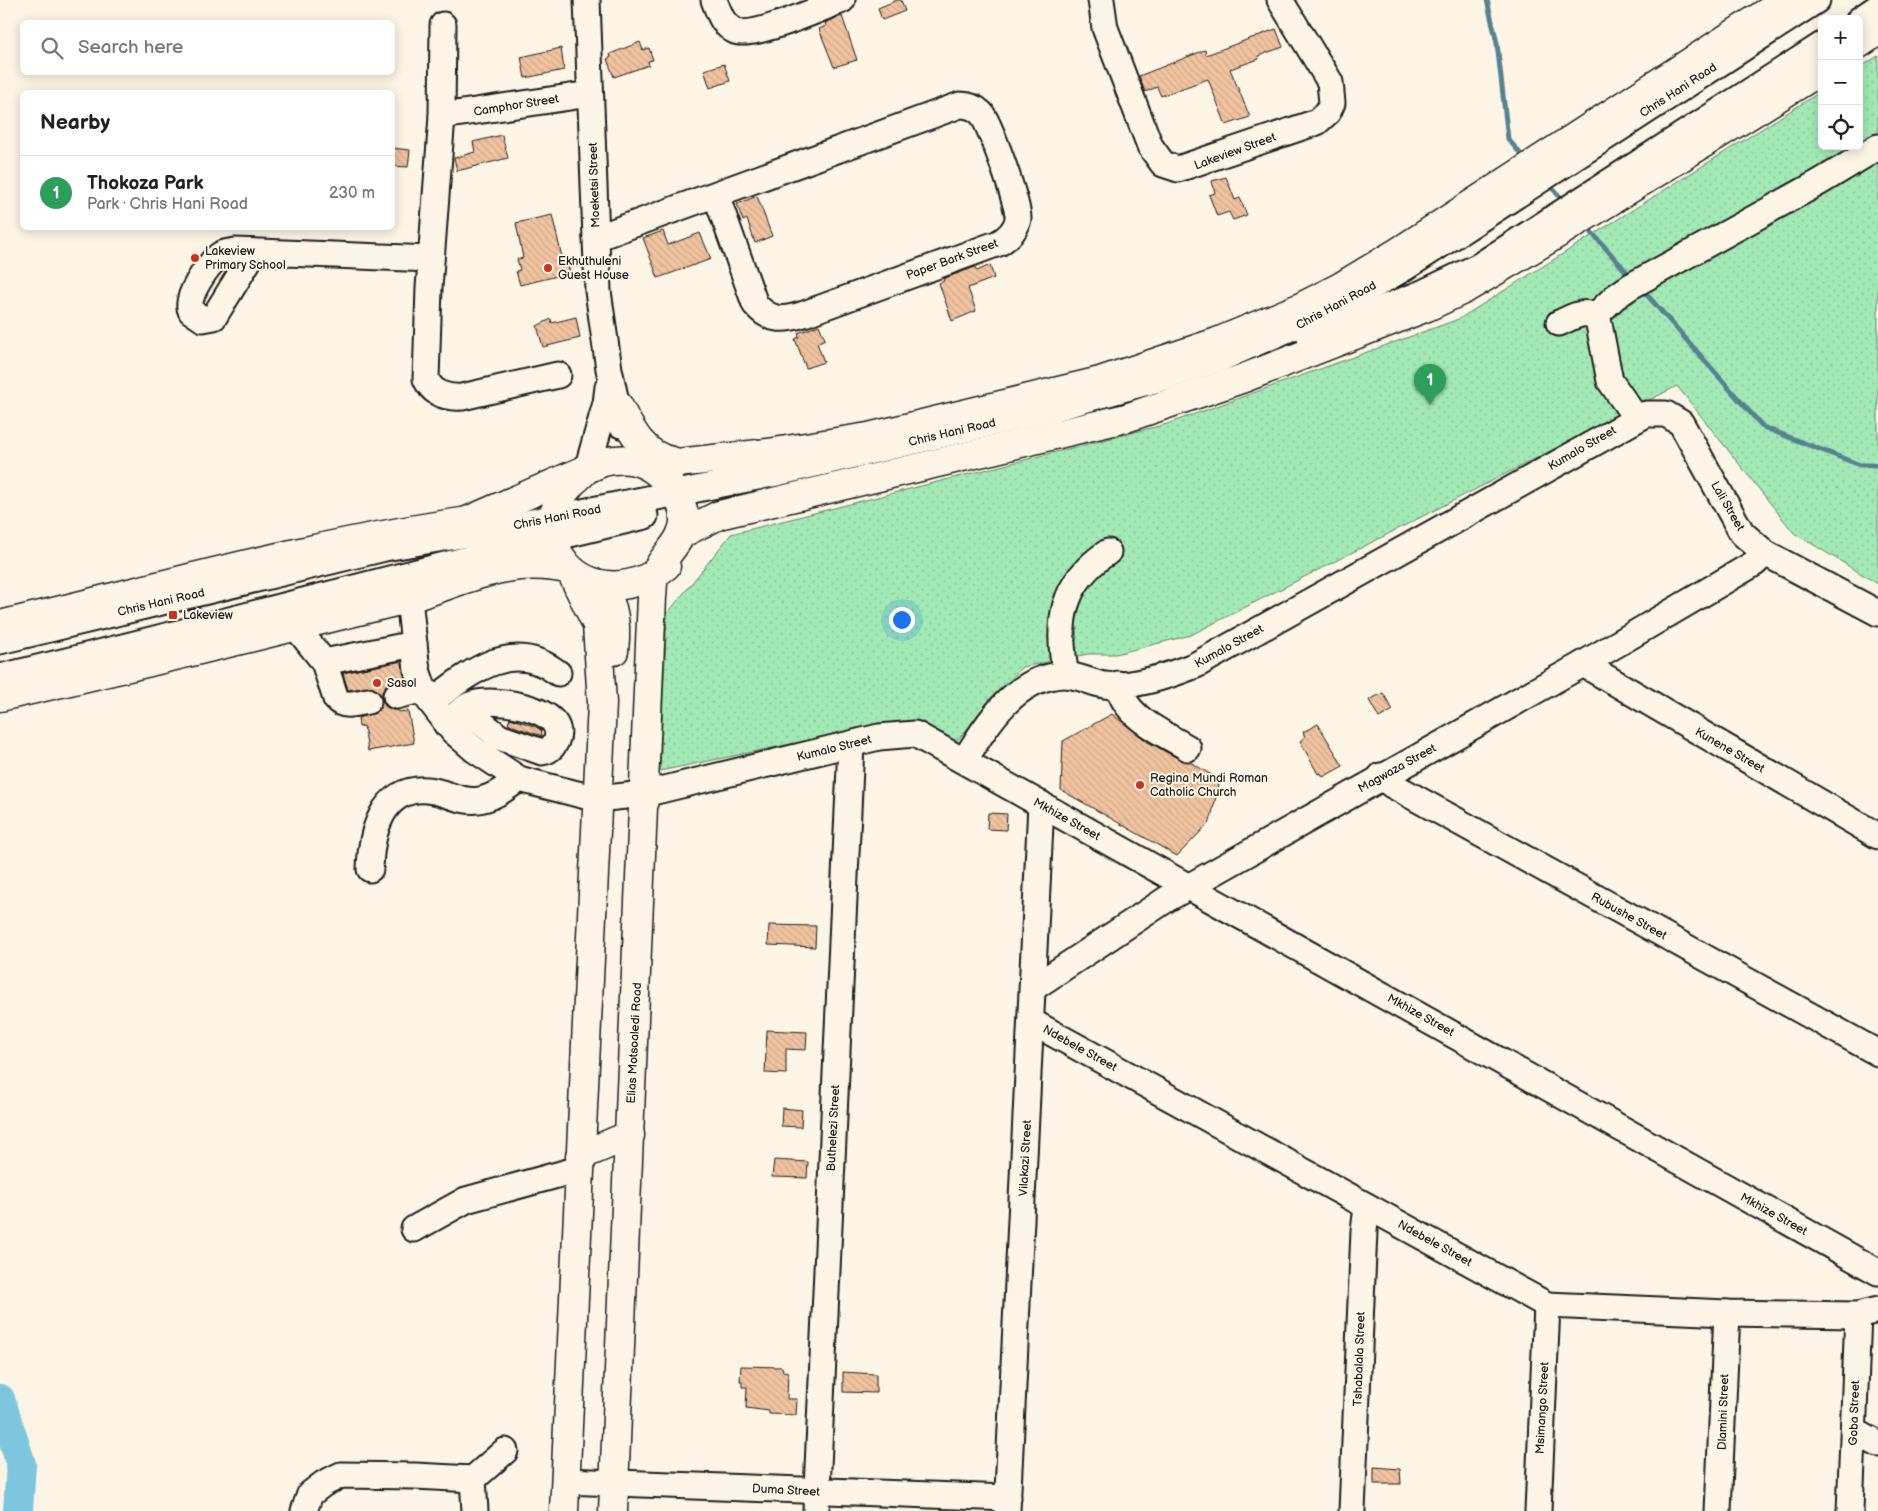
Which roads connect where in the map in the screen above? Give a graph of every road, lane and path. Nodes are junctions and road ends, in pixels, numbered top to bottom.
1 (587, 0) edge
2 (714, 0) edge
3 (842, 0) edge
4 (1100, 0) edge
5 (1280, 0) edge
6 (1786, 0) edge
7 (1817, 0) edge
8 (1878, 7) edge
9 (1863, 17) edge
10 (443, 25) dead end
11 (1878, 31) edge
12 (1863, 41) edge
13 (1818, 48) edge
14 (1818, 72) edge
15 (590, 94) junction
16 (442, 116) junction
17 (1602, 129) junction
18 (1878, 147) edge
19 (1639, 173) junction
20 (716, 195) junction
21 (1500, 196) junction
22 (1540, 236) junction
23 (596, 238) junction
24 (254, 252) dead end
25 (432, 259) junction
26 (1595, 316) junction
27 (1559, 323) dead end
28 (609, 369) junction
29 (558, 375) dead end
30 (618, 405) junction
31 (1644, 416) junction
32 (678, 462) junction
33 (641, 463) junction
34 (587, 470) junction
35 (680, 501) junction
36 (757, 506) junction
37 (557, 516) junction
38 (467, 521) junction
39 (682, 534) junction
40 (1108, 552) dead end
41 (1765, 553) junction
42 (570, 570) junction
43 (654, 575) junction
44 (596, 583) junction
45 (409, 599) junction
46 (1878, 613) edge
47 (0, 625) edge
48 (296, 627) junction
49 (0, 641) edge
50 (414, 644) junction
51 (324, 662) junction
52 (1583, 664) junction
53 (558, 673) dead end
54 (1066, 675) junction
55 (0, 677) edge
56 (1118, 684) junction
57 (396, 696) dead end
58 (427, 696) junction
59 (0, 697) edge
60 (368, 701) dead end
61 (602, 703) junction
62 (851, 745) junction
63 (1188, 748) dead end
64 (964, 760) junction
65 (1381, 776) junction
66 (519, 779) junction
67 (644, 794) junction
68 (596, 799) junction
69 (1041, 804) junction
70 (1878, 836) edge
71 (370, 869) dead end
72 (1189, 887) junction
73 (1033, 988) junction
74 (1032, 1022) junction
75 (1878, 1054) edge
76 (630, 1135) junction
77 (580, 1162) junction
78 (1367, 1207) junction
79 (414, 1229) dead end
80 (1878, 1272) edge
81 (1547, 1305) junction
82 (1727, 1313) junction
83 (1868, 1313) edge
84 (1854, 1431) junction
85 (1878, 1444) edge
86 (505, 1451) dead end
87 (473, 1479) junction
88 (565, 1480) junction
89 (614, 1481) junction
90 (817, 1501) edge
91 (1007, 1504) edge
92 (304, 1511) edge
93 (475, 1511) edge
94 (564, 1511) edge
95 (613, 1511) edge
96 (1352, 1511) edge
97 (1538, 1511) edge
98 (1718, 1511) edge
99 (1850, 1511) edge

1 - 15 street, Moeketsi Street
2 - 3 street
4 - 5 street, Lakeview Street
6 - 17 main road, Chris Hani Road
7 - 17 street, Chris Hani Road
8 - 9 street
10 - 16 street
11 - 12 main road
13 - 19 street, Chris Hani Road
14 - 19 main road, Chris Hani Road
15 - 16 street, Camphor Street
15 - 23 street, Moeketsi Street
16 - 25 street
17 - 21 main road, Chris Hani Road
18 - 26 street
19 - 22 main road, Chris Hani Road
20 - 20 street, Paper Bark Street
20 - 23 street, Paper Bark Street
21 - 32 main road, Chris Hani Road
21 - 35 street, Chris Hani Road
22 - 35 street, Chris Hani Road
22 - 36 main road, Chris Hani Road
23 - 28 street, Moeketsi Street
24 - 25 street
25 - 29 street
26 - 27 street
26 - 31 street
28 - 30 street, Moeketsi Street
28 - 34 street, Moeketsi Street
30 - 32 main road
30 - 33 street, Moeketsi Street
31 - 41 street, Lali Street
31 - 56 street, Kumalo Street
32 - 33 main road, Chris Hani Road
33 - 34 main road, Chris Hani Road
33 - 35 main road
34 - 37 main road
34 - 38 main road, Chris Hani Road
35 - 37 street, Chris Hani Road
35 - 39 main road
36 - 39 main road, Chris Hani Road
36 - 43 main road
37 - 38 main road, Chris Hani Road
37 - 42 main road
37 - 49 street, Chris Hani Road
37 - 55 street, Chris Hani Road
38 - 47 main road, Chris Hani Road
39 - 43 main road
40 - 54 street
41 - 46 street, Lali Street
41 - 52 street, Magwaza Street
42 - 44 main road
42 - 45 main road
42 - 61 main road
43 - 44 main road
43 - 67 main road, Elias Motsoaledi Road
44 - 61 main road
45 - 48 main road
45 - 50 street
48 - 51 street
48 - 59 main road
50 - 51 street
50 - 58 street
51 - 60 street
52 - 65 street, Magwaza Street
52 - 70 street, Kunene Street
53 - 58 street
54 - 56 street, Kumalo Street
54 - 64 street, Kumalo Street
56 - 63 street
57 - 58 street
58 - 66 street
61 - 68 main road
62 - 64 street, Kumalo Street
62 - 67 street, Kumalo Street
62 - 90 street, Buthelezi Street
64 - 69 street, Mkhize Street
65 - 72 street, Magwaza Street
65 - 75 street, Rubushe Street
66 - 68 street
66 - 71 street
67 - 68 street, Kumalo Street
67 - 76 main road, Elias Motsoaledi Road
68 - 77 main road
69 - 72 street, Mkhize Street
69 - 73 street, Vilakazi Street
72 - 73 street, Magwaza Street
72 - 80 street, Mkhize Street
73 - 74 street, Vilakazi Street
74 - 78 street, Ndebele Street
74 - 91 street, Vilakazi Street
76 - 77 main road
76 - 89 main road, Elias Motsoaledi Road
77 - 79 street
77 - 88 main road
78 - 81 street, Ndebele Street
78 - 96 street, Tshabalala Street
81 - 82 street, Ndebele Street
81 - 97 street, Msimango Street
82 - 83 street, Ndebele Street
82 - 98 street, Dlamini Street
83 - 84 street, Goba Street
84 - 85 street
84 - 99 street, Goba Street
86 - 87 street
87 - 92 street
87 - 93 street
88 - 89 street, Duma Street
88 - 94 main road
89 - 90 street, Duma Street
89 - 95 main road, Elias Motsoaledi Road
90 - 91 street, Duma Street

